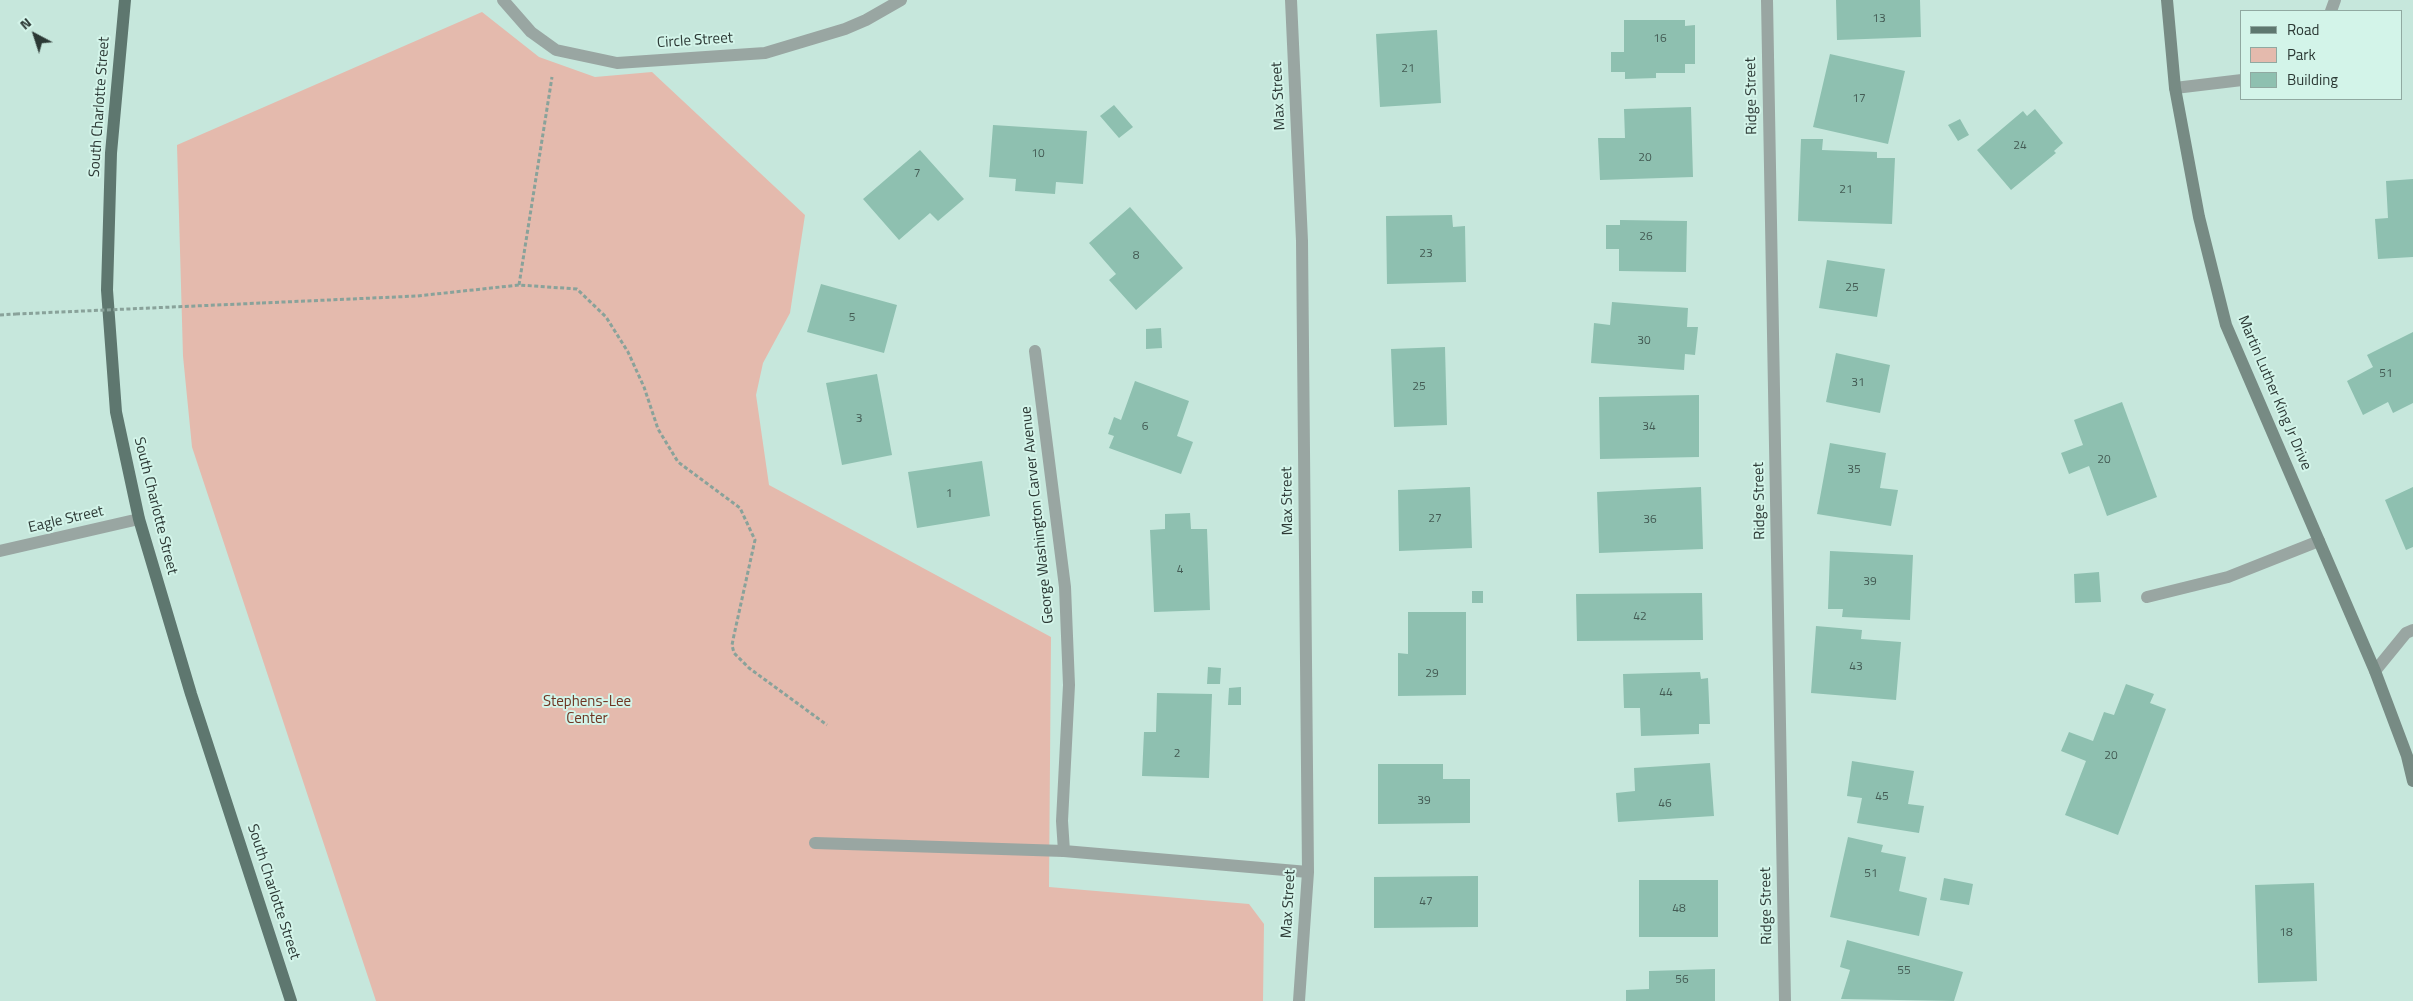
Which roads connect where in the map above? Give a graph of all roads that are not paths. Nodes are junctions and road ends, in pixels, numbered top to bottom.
1 (125, 0) edge
2 (502, 0) edge
3 (901, 0) edge
4 (1291, 0) edge
5 (1767, 0) edge
6 (2167, 0) edge
7 (2240, 80) edge
8 (2175, 88) junction
9 (1035, 351) dead end
10 (139, 520) junction
11 (2319, 540) junction
12 (0, 551) edge
13 (2147, 597) dead end
14 (2413, 630) edge
15 (2375, 671) junction
16 (2413, 781) edge
17 (815, 843) dead end
18 (1064, 851) junction
19 (1308, 872) junction
20 (291, 1001) edge
21 (1299, 1001) edge
22 (1785, 1001) edge

1 - 10 main road, South Charlotte Street
2 - 3 street, Circle Street
4 - 19 street, Max Street
5 - 22 street, Ridge Street
6 - 8 main road, Martin Luther King Jr Drive
7 - 8 street
8 - 11 main road, Martin Luther King Jr Drive
9 - 18 street, George Washington Carver Avenue
10 - 12 street, Eagle Street
10 - 20 main road, South Charlotte Street
11 - 13 street
11 - 15 main road, Martin Luther King Jr Drive
14 - 15 street
15 - 16 main road, Martin Luther King Jr Drive
17 - 18 street
18 - 19 street
19 - 21 street, Max Street

